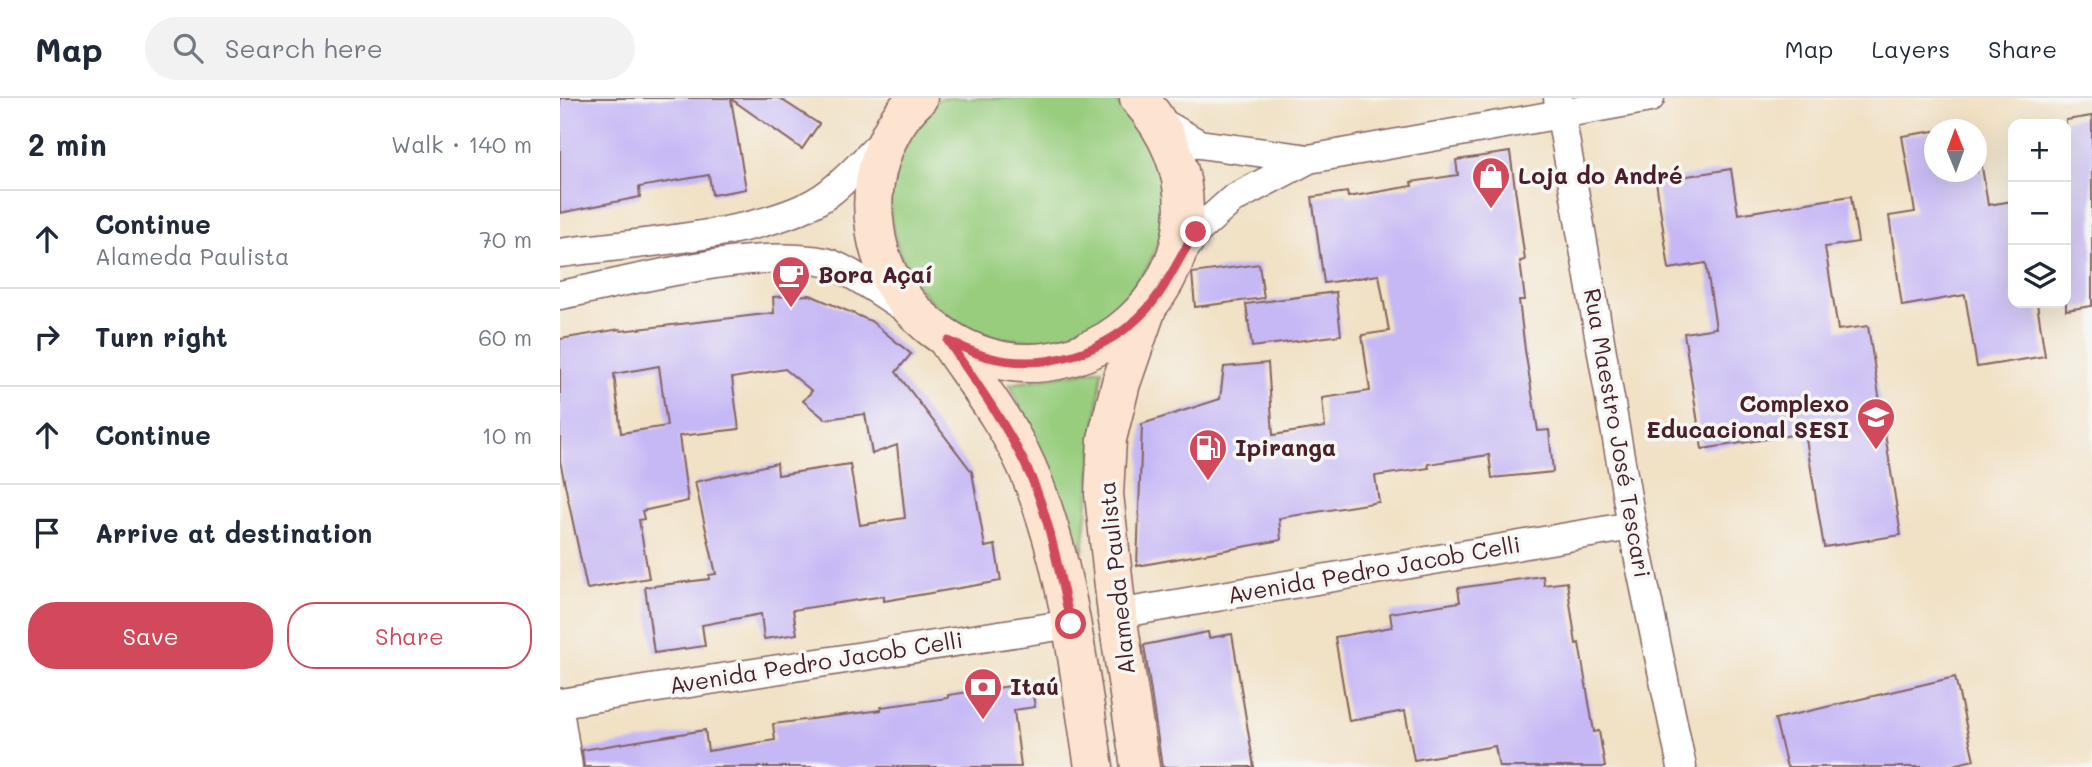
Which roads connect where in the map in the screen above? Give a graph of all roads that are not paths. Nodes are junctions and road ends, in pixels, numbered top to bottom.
1 (1650, 98) edge
2 (1559, 106) edge
3 (907, 110) edge
4 (1149, 110) edge
5 (1309, 159) junction
6 (560, 253) edge
7 (1174, 264) junction
8 (560, 295) edge
9 (1147, 309) junction
10 (917, 315) junction
11 (948, 341) junction
12 (1632, 526) junction
13 (1117, 614) junction
14 (1071, 624) junction
15 (560, 703) edge
16 (560, 716) edge
17 (569, 767) edge
18 (1094, 767) edge
19 (1140, 767) edge
20 (1682, 767) edge

1 - 2 street
2 - 5 street
2 - 12 street, Rua Maestro José Tescari
3 - 6 street
3 - 10 main road
4 - 5 street
4 - 7 main road
5 - 7 street
7 - 9 main road
8 - 10 street
9 - 11 main road
9 - 13 main road, Alameda Paulista
10 - 11 main road
11 - 14 main road, Alameda Paulista
12 - 13 street, Avenida Pedro Jacob Celli
12 - 20 street, Rua Maestro José Tescari
13 - 19 main road, Alameda Paulista
14 - 15 street, Avenida Pedro Jacob Celli
14 - 18 main road, Alameda Paulista
16 - 17 street

